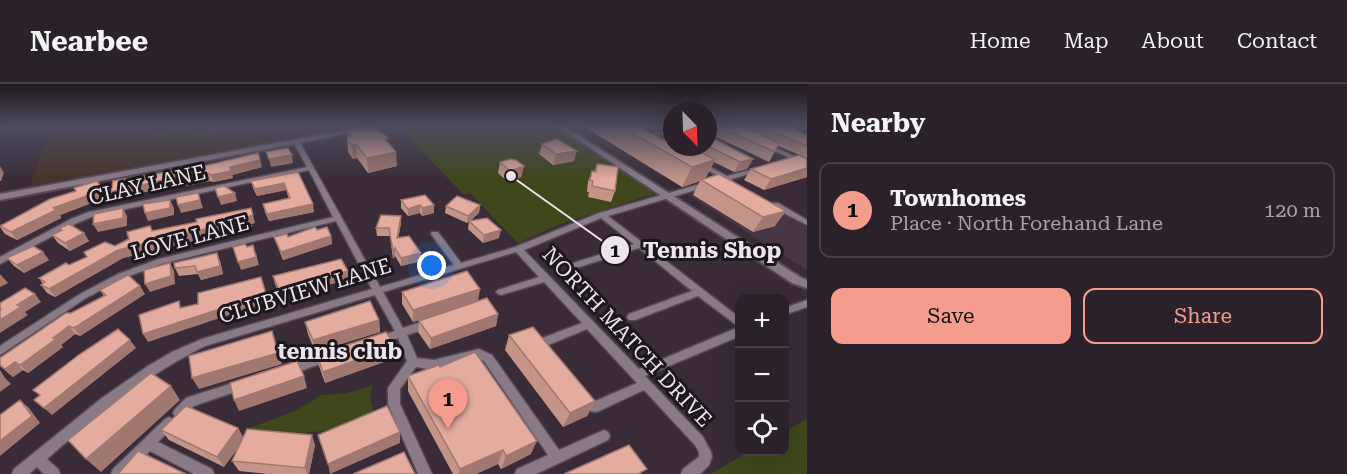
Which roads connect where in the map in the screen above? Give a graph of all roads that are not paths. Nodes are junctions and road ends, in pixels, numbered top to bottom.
1 (279, 144) edge
2 (298, 144) edge
3 (589, 144) edge
4 (596, 144) edge
5 (765, 144) edge
6 (691, 158) edge
7 (797, 159) junction
8 (788, 162) edge
9 (807, 164) edge
10 (769, 167) edge
11 (310, 168) junction
12 (728, 179) junction
13 (736, 184) edge
14 (671, 195) junction
15 (0, 197) edge
16 (765, 200) edge
17 (602, 215) junction
18 (337, 218) junction
19 (807, 223) edge
20 (435, 234) dead end
21 (641, 245) junction
22 (518, 249) junction
23 (0, 261) edge
24 (576, 265) dead end
25 (459, 266) junction
26 (545, 278) junction
27 (807, 283) edge
28 (377, 290) junction
29 (501, 292) dead end
30 (699, 292) junction
31 (807, 303) edge
32 (789, 310) edge
33 (632, 317) dead end
34 (442, 319) edge
35 (735, 320) edge
36 (589, 324) junction
37 (401, 333) junction
38 (735, 333) edge
39 (544, 342) edge
40 (368, 344) edge
41 (0, 351) edge
42 (334, 355) edge
43 (413, 362) junction
44 (279, 373) edge
45 (637, 375) junction
46 (257, 380) edge
47 (645, 384) junction
48 (595, 407) edge
49 (604, 436) dead end
50 (149, 444) junction
51 (557, 458) junction
52 (38, 459) junction
53 (19, 474) edge
54 (52, 474) edge
55 (118, 474) edge
56 (207, 474) edge
57 (425, 474) edge
58 (522, 474) edge
59 (688, 474) edge

1 - 15 street
2 - 11 street
3 - 14 street
4 - 14 street
5 - 7 street
6 - 12 street
7 - 8 street
7 - 9 street
10 - 12 street, CLUBVIEW LANE
11 - 18 street
11 - 23 street, CLAY LANE
12 - 13 street
12 - 14 street, CLUBVIEW LANE
14 - 17 street, CLUBVIEW LANE
14 - 27 street
16 - 19 street
17 - 21 street
17 - 22 street, CLUBVIEW LANE
18 - 28 street
18 - 41 street, LOVE LANE
20 - 25 street
21 - 24 street
21 - 30 street
22 - 25 street, CLUBVIEW LANE
22 - 26 street, NORTH MATCH DRIVE
25 - 28 street, CLUBVIEW LANE
26 - 29 street
26 - 36 street, NORTH MATCH DRIVE
28 - 37 street
28 - 52 street, CLUBVIEW LANE
30 - 33 street
30 - 35 street
31 - 32 street
34 - 37 street
36 - 39 street
36 - 45 street, NORTH MATCH DRIVE
37 - 40 street
37 - 43 street
38 - 45 street
42 - 44 street
43 - 51 street
43 - 57 street
45 - 47 street, NORTH MATCH DRIVE
46 - 50 street
47 - 48 street
47 - 59 street, NORTH MATCH DRIVE
49 - 51 street
50 - 55 street
50 - 56 street
51 - 58 street
52 - 53 street, CLUBVIEW LANE
52 - 54 street

